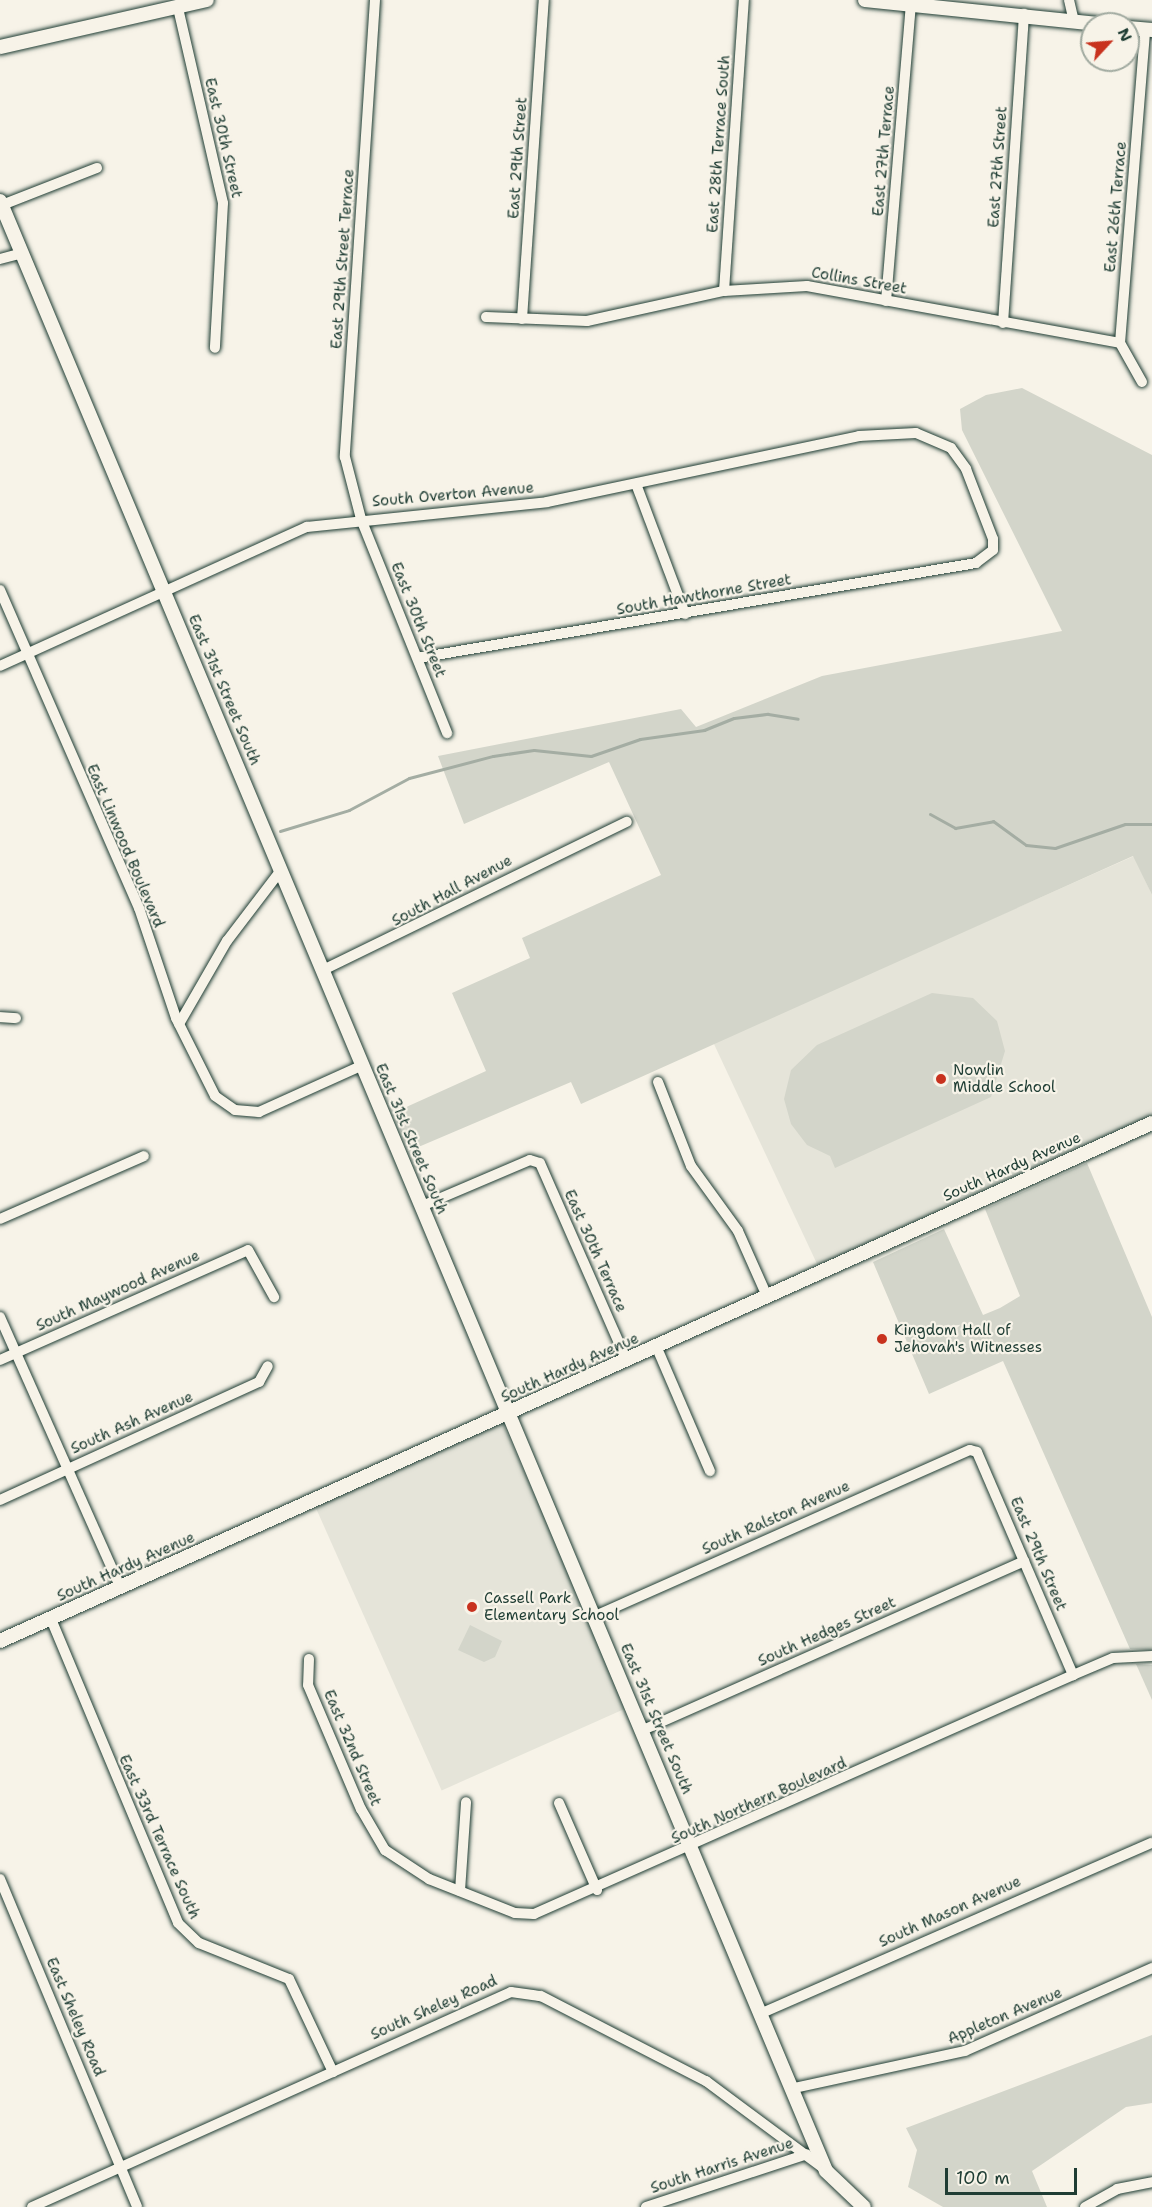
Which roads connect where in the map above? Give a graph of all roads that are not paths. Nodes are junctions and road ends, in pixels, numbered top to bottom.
1 (207, 0) edge
2 (375, 0) edge
3 (544, 0) edge
4 (744, 0) edge
5 (865, 0) edge
6 (1069, 0) edge
7 (910, 4) junction
8 (178, 8) junction
9 (1024, 14) junction
10 (1074, 21) junction
11 (1080, 22) edge
12 (1149, 30) edge
13 (0, 47) edge
14 (97, 168) dead end
15 (1, 203) edge
16 (22, 253) junction
17 (0, 259) edge
18 (724, 291) junction
19 (886, 301) junction
20 (486, 316) dead end
21 (522, 319) junction
22 (1003, 322) junction
23 (1120, 343) junction
24 (214, 348) dead end
25 (1142, 382) dead end
26 (636, 484) junction
27 (361, 519) junction
28 (991, 552) joint
29 (0, 590) edge
30 (165, 593) junction
31 (684, 614) junction
32 (27, 654) junction
33 (418, 658) junction
34 (0, 666) edge
35 (447, 733) dead end
36 (627, 822) dead end
37 (281, 870) junction
38 (323, 970) junction
39 (0, 1017) edge
40 (16, 1018) dead end
41 (179, 1024) junction
42 (363, 1065) junction
43 (658, 1082) dead end
44 (1152, 1123) edge
45 (144, 1156) dead end
46 (422, 1206) junction
47 (0, 1219) edge
48 (767, 1296) junction
49 (274, 1297) dead end
50 (0, 1317) edge
51 (657, 1348) junction
52 (16, 1353) junction
53 (0, 1360) edge
54 (627, 1361) junction
55 (268, 1365) dead end
56 (509, 1413) junction
57 (970, 1450) joint
58 (68, 1469) junction
59 (710, 1471) dead end
60 (0, 1500) edge
61 (1024, 1560) junction
62 (120, 1587) junction
63 (595, 1616) junction
64 (51, 1618) junction
65 (0, 1641) edge
66 (1152, 1656) edge
67 (309, 1659) dead end
68 (1073, 1675) junction
69 (643, 1730) junction
70 (466, 1802) dead end
71 (559, 1803) dead end
72 (1152, 1842) edge
73 (382, 1846) joint
74 (692, 1847) junction
75 (0, 1879) edge
76 (597, 1890) junction
77 (460, 1892) junction
78 (1152, 1968) edge
79 (762, 2013) junction
80 (333, 2072) junction
81 (794, 2088) junction
82 (807, 2154) junction
83 (121, 2168) junction
84 (826, 2171) junction
85 (1152, 2182) edge
86 (32, 2207) edge
87 (137, 2207) edge
88 (646, 2207) edge
89 (864, 2207) edge
90 (1085, 2207) edge

1 - 8 street
2 - 27 street, East 29th Street Terrace
3 - 21 street, East 29th Street
4 - 18 street, East 28th Terrace South
5 - 7 street
6 - 10 street
7 - 9 street
7 - 19 street, East 27th Terrace
8 - 13 street
8 - 24 street, East 30th Street
9 - 10 street
9 - 22 street, East 27th Street
10 - 11 street
12 - 23 street, East 26th Terrace
14 - 15 street
15 - 16 street, East 31st Street South
16 - 17 street
16 - 30 street, East 31st Street South
18 - 19 street, Collins Street
18 - 21 street, Collins Street
19 - 22 street, Collins Street
20 - 21 street, Collins Street
22 - 23 street, Collins Street
23 - 25 street
26 - 27 street, South Overton Avenue
26 - 28 street, South Overton Avenue
26 - 31 street
27 - 30 street, South Overton Avenue
27 - 33 street, East 30th Street
28 - 31 street, South Hawthorne Street
29 - 32 street, East Linwood Boulevard
30 - 32 street, South Overton Avenue
30 - 37 street, East 31st Street South
31 - 33 street, South Hawthorne Street
32 - 34 street, South Overton Avenue
32 - 41 street, East Linwood Boulevard
33 - 35 street, East 30th Street
36 - 38 street, South Hall Avenue
37 - 38 street, East 31st Street South
37 - 41 street
38 - 42 street, East 31st Street South
39 - 40 street
41 - 42 street, East Linwood Boulevard
42 - 46 street, East 31st Street South
43 - 48 street
44 - 48 street, South Hardy Avenue
45 - 47 street
46 - 54 street, East 30th Terrace
46 - 56 street, East 31st Street South
48 - 51 street, South Hardy Avenue
49 - 52 street, South Maywood Avenue
50 - 52 street
51 - 54 street, South Hardy Avenue
51 - 59 street
52 - 53 street, South Maywood Avenue
52 - 58 street
54 - 56 street, South Hardy Avenue
55 - 58 street, South Ash Avenue
56 - 62 street, South Hardy Avenue
56 - 63 street, East 31st Street South
57 - 61 street, East 29th Street
57 - 63 street, South Ralston Avenue
58 - 60 street, South Ash Avenue
58 - 62 street
61 - 68 street, East 29th Street
61 - 69 street, South Hedges Street
62 - 64 street, South Hardy Avenue
63 - 69 street, East 31st Street South
64 - 65 street, South Hardy Avenue
64 - 80 street, East 33rd Terrace South
66 - 68 street, South Northern Boulevard
67 - 73 street, East 32nd Street
68 - 74 street, South Northern Boulevard
69 - 74 street, East 31st Street South
70 - 77 street
71 - 76 street
72 - 79 street, South Mason Avenue
73 - 77 street, South Northern Boulevard
74 - 76 street, South Northern Boulevard
74 - 79 street, East 31st Street South
75 - 83 street, East Sheley Road
76 - 77 street, South Northern Boulevard
78 - 81 street, Appleton Avenue
79 - 81 street, East 31st Street South
80 - 82 street, South Sheley Road
80 - 83 street, South Sheley Road
81 - 84 street, East 31st Street South
82 - 84 street, South Sheley Road
82 - 88 street, South Harris Avenue
83 - 86 street
83 - 87 street
84 - 89 street, South Sheley Road
85 - 90 street

